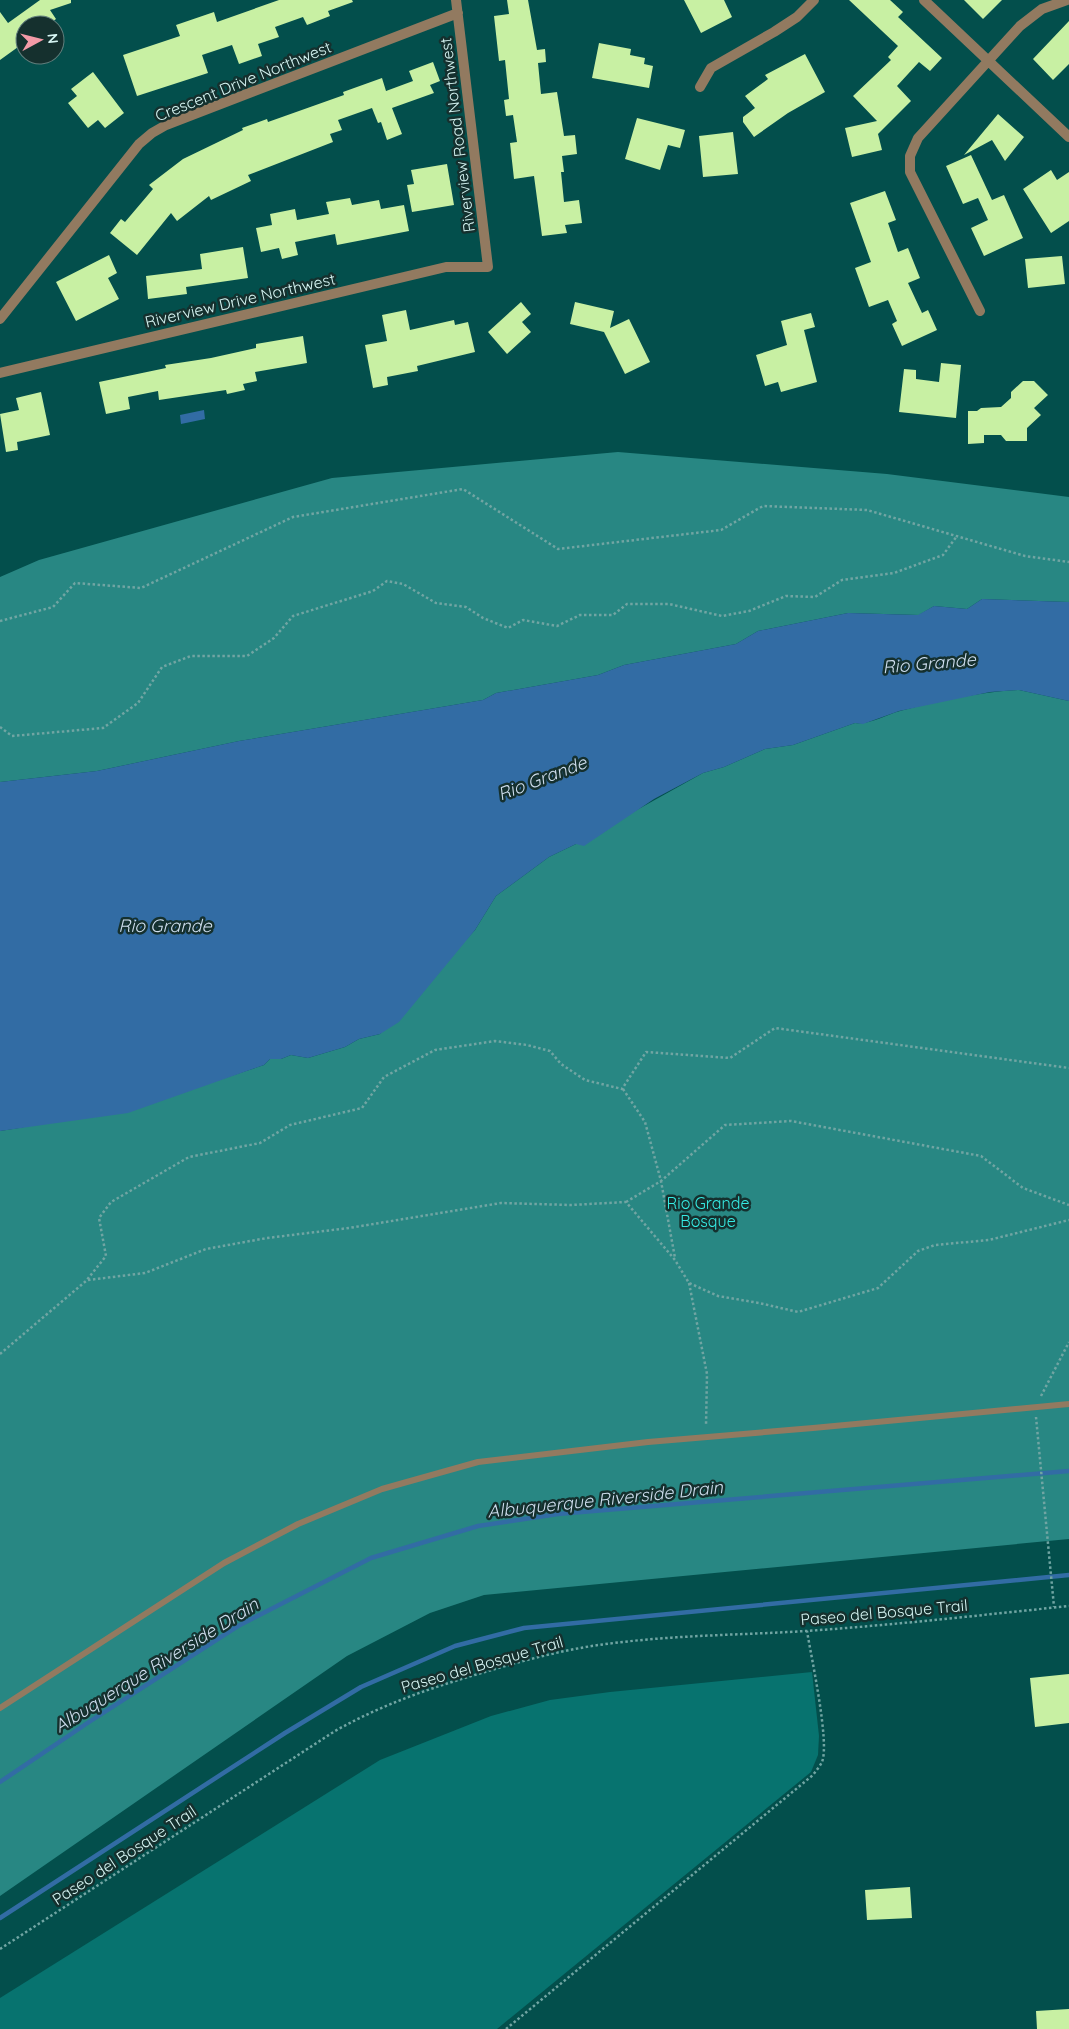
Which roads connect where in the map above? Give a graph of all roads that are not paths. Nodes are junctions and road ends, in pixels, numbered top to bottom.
1 (456, 0) edge
2 (814, 0) edge
3 (924, 0) edge
4 (1068, 0) edge
5 (458, 13) junction
6 (989, 62) junction
7 (700, 87) dead end
8 (1069, 137) edge
9 (488, 267) joint
10 (980, 311) dead end
11 (0, 319) edge
12 (0, 373) edge
13 (1069, 1404) edge
14 (0, 1708) edge

1 - 5 street, Riverview Road Northwest
2 - 7 street
3 - 6 street
4 - 6 street
5 - 9 street, Riverview Road Northwest
5 - 11 street, Crescent Drive Northwest
6 - 8 street
6 - 10 street
9 - 12 street, Riverview Drive Northwest
13 - 14 lane

